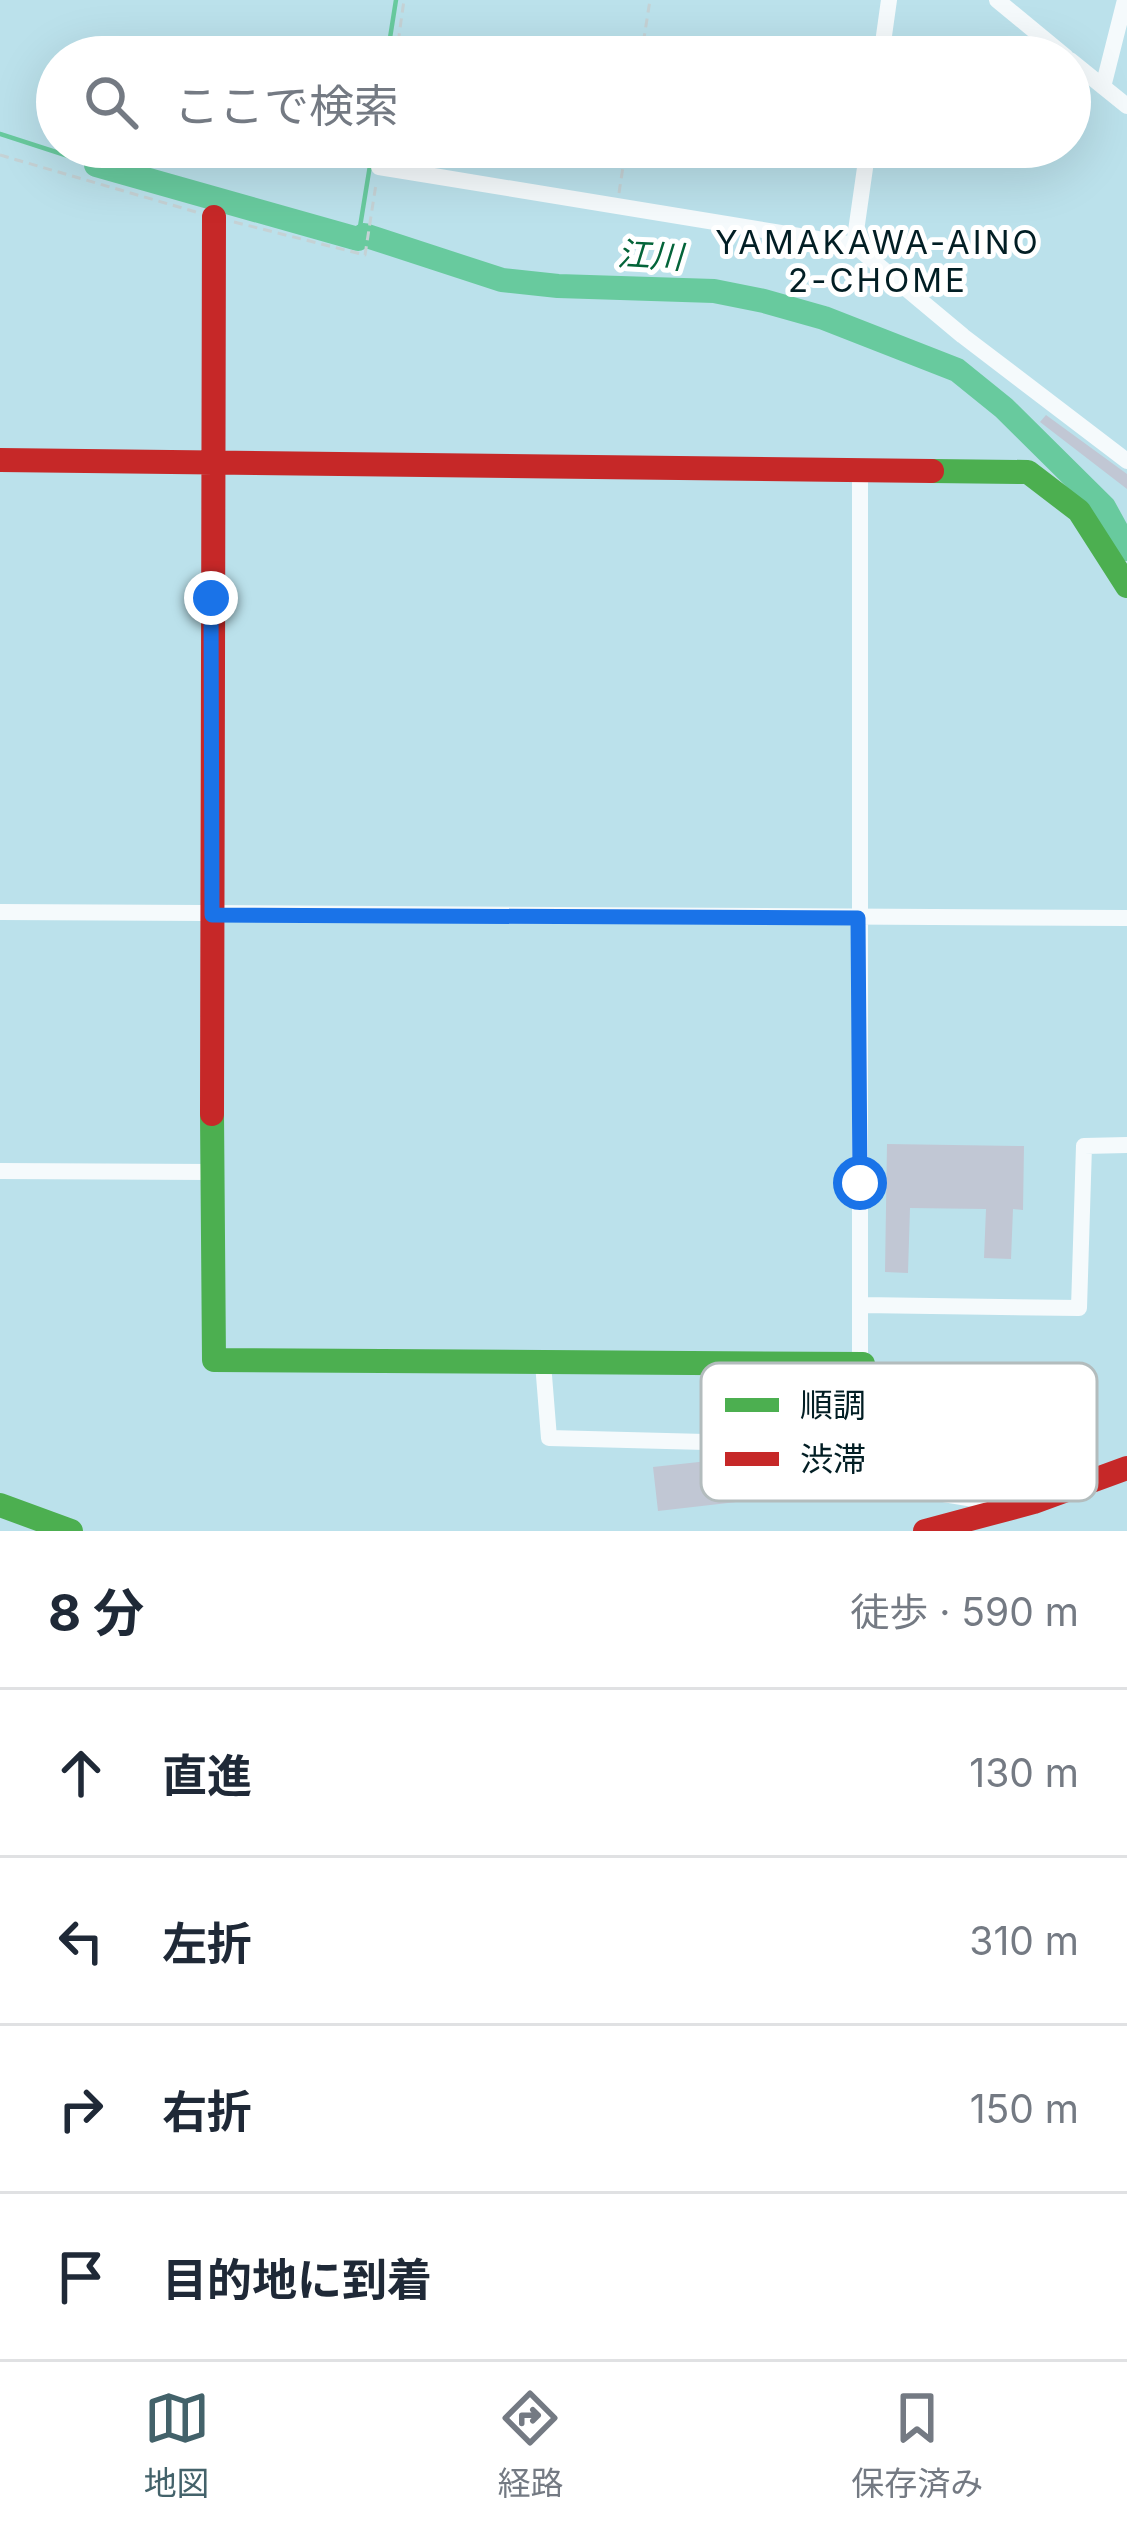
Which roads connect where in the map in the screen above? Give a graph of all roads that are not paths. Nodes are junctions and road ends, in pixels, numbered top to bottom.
1 (889, 0) edge
2 (997, 0) edge
3 (1125, 0) edge
4 (884, 36) edge
5 (1041, 36) edge
6 (1091, 77) edge
7 (1103, 87) junction
8 (1127, 106) edge
9 (391, 168) edge
10 (865, 168) edge
11 (214, 217) dead end
12 (854, 245) junction
13 (0, 460) edge
14 (1127, 461) edge
15 (211, 462) junction
16 (860, 468) junction
17 (1127, 586) edge
18 (0, 912) edge
19 (212, 915) junction
20 (858, 918) junction
21 (1127, 918) edge
22 (1127, 1145) edge
23 (0, 1171) edge
24 (211, 1172) junction
25 (862, 1305) junction
26 (543, 1363) junction
27 (701, 1363) edge
28 (863, 1363) edge
29 (701, 1442) edge
30 (1127, 1468) edge
31 (1097, 1478) edge
32 (986, 1501) edge
33 (1030, 1501) edge
34 (0, 1504) edge
35 (1004, 1510) junction
36 (71, 1531) edge
37 (925, 1531) edge

1 - 4 street
2 - 5 street
3 - 7 street
6 - 7 street
7 - 8 street
9 - 12 street
10 - 12 street
11 - 15 street
12 - 14 street
13 - 15 street
15 - 16 street
15 - 19 street
16 - 17 street
16 - 20 street
18 - 19 street
19 - 20 street
19 - 24 street
20 - 21 street
20 - 25 street
22 - 25 street
23 - 24 street
24 - 26 street
25 - 28 street
26 - 27 street
26 - 29 street
30 - 31 street
32 - 35 street
33 - 35 street
34 - 36 street
35 - 37 street

